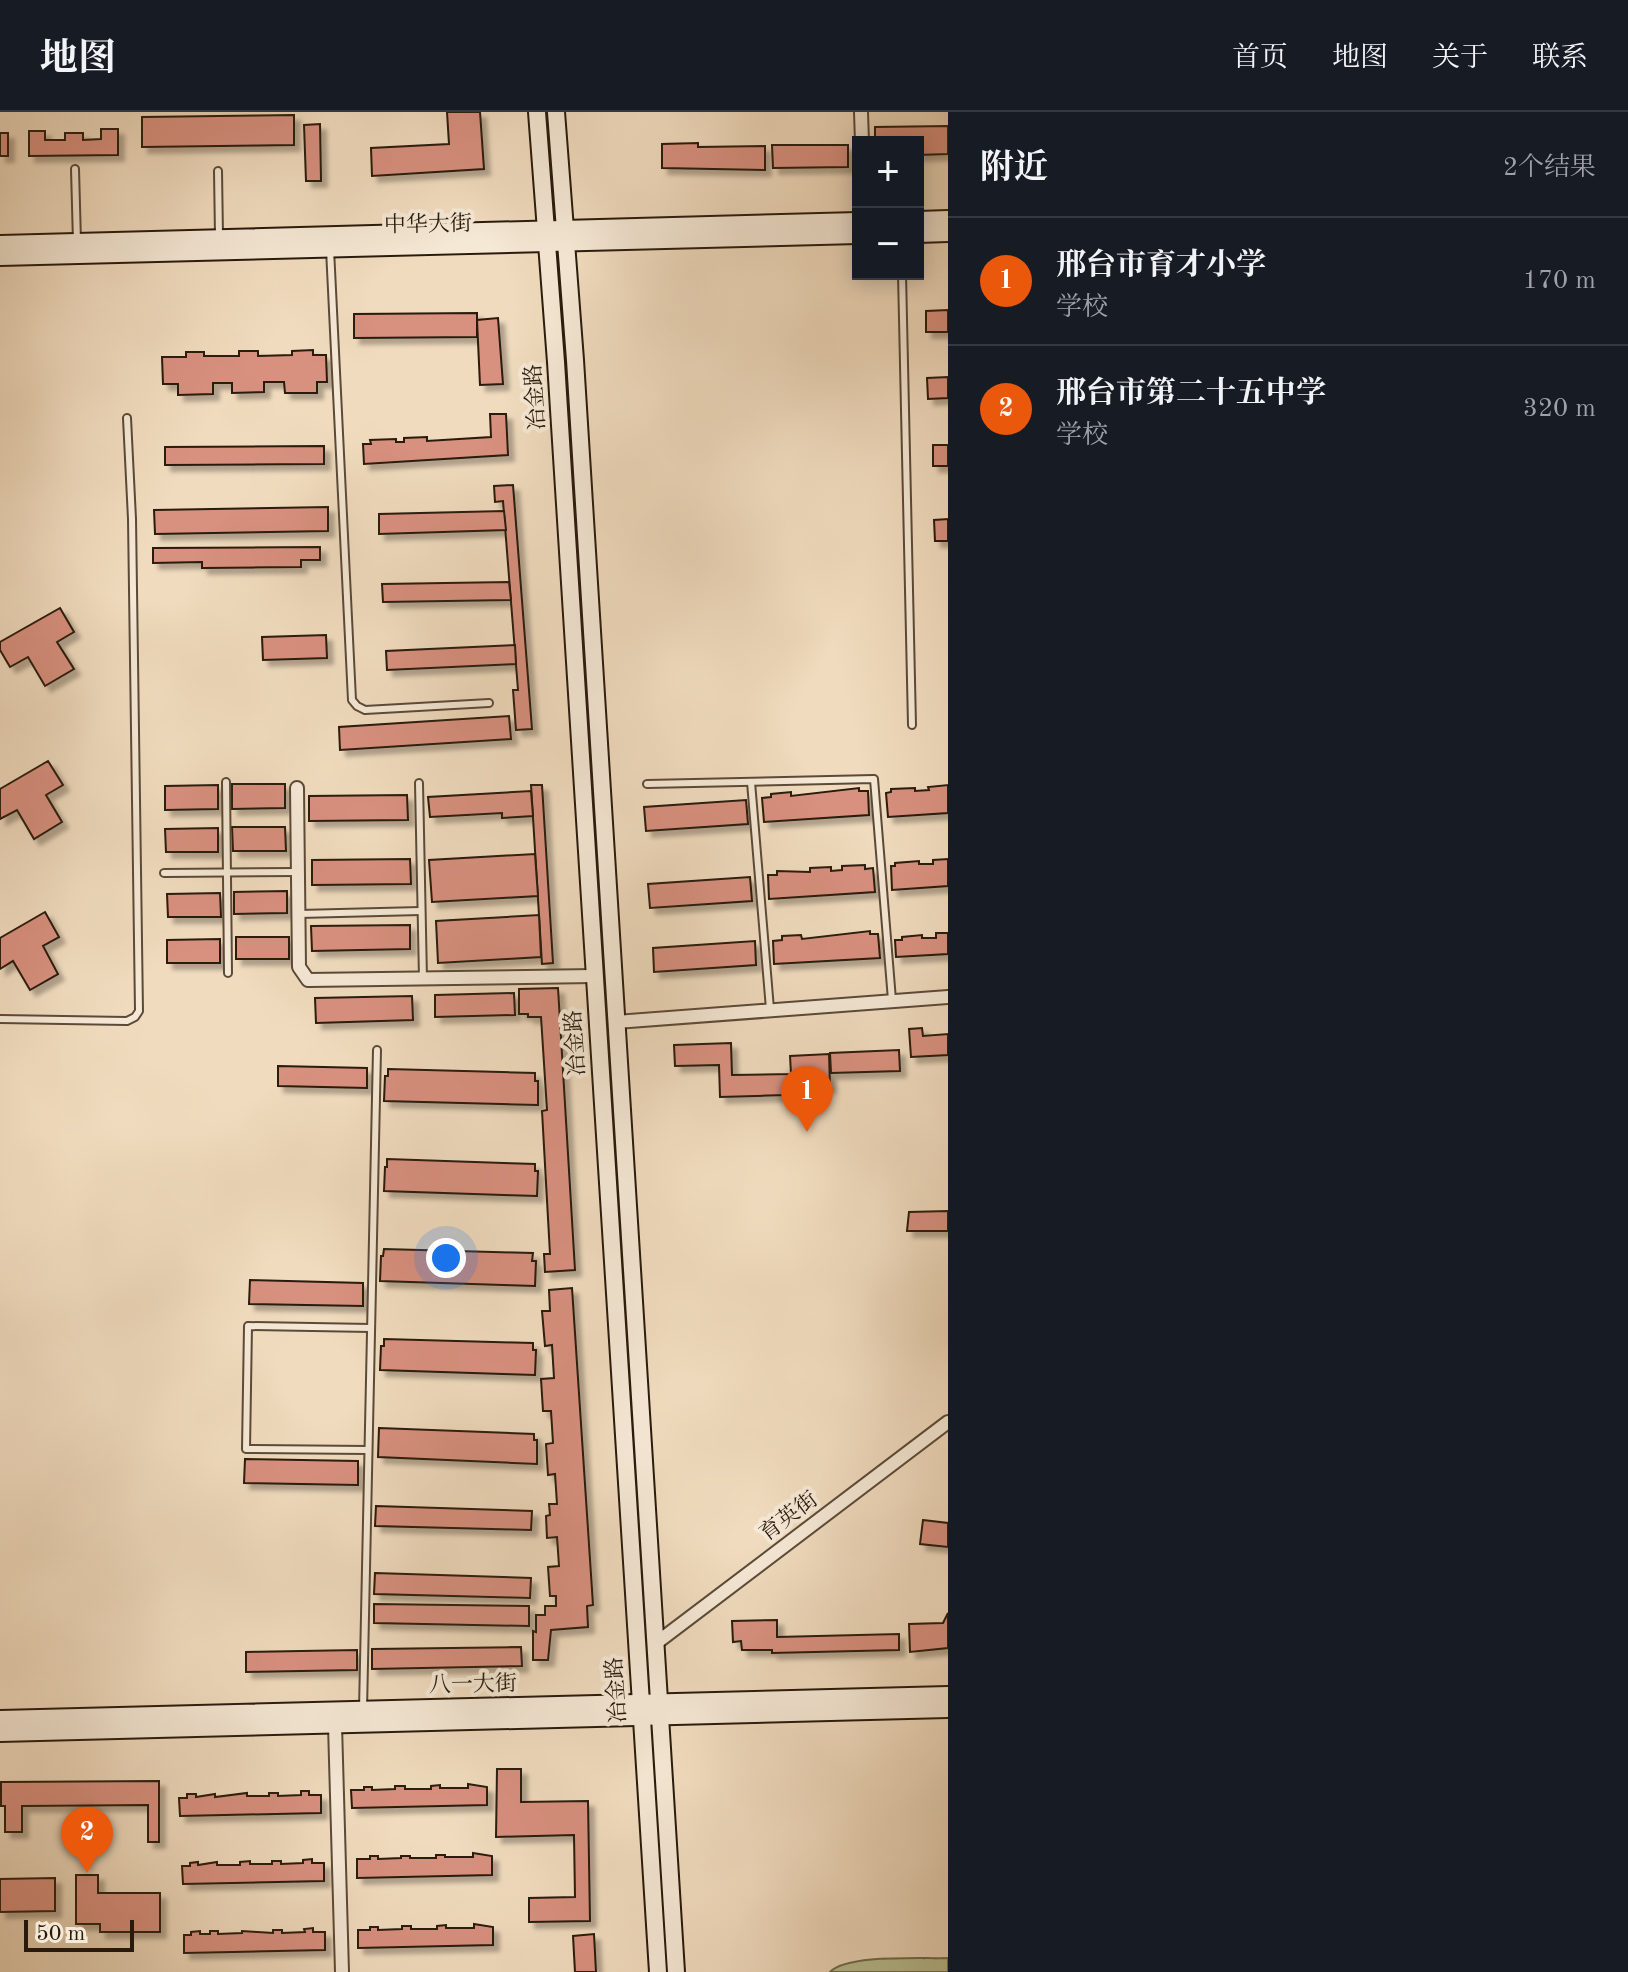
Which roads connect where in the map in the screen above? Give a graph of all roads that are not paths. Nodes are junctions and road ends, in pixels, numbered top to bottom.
1 (537, 112) edge
2 (556, 112) edge
3 (861, 112) edge
4 (862, 136) edge
5 (75, 169) dead end
6 (218, 171) dead end
7 (948, 219) edge
8 (924, 220) edge
9 (852, 221) edge
10 (948, 233) edge
11 (924, 234) edge
12 (852, 235) edge
13 (566, 236) junction
14 (547, 237) junction
15 (219, 238) junction
16 (77, 242) junction
17 (0, 244) edge
18 (330, 249) junction
19 (0, 257) edge
20 (902, 280) edge
21 (127, 418) dead end
22 (489, 703) dead end
23 (912, 725) dead end
24 (226, 782) dead end
25 (751, 782) junction
26 (419, 783) dead end
27 (647, 784) dead end
28 (297, 788) dead end
29 (227, 872) junction
30 (298, 872) junction
31 (164, 873) dead end
32 (421, 911) junction
33 (299, 914) junction
34 (228, 973) dead end
35 (594, 976) junction
36 (423, 979) junction
37 (948, 997) edge
38 (892, 1001) junction
39 (770, 1010) junction
40 (0, 1019) edge
41 (616, 1022) junction
42 (377, 1050) dead end
43 (371, 1328) junction
44 (948, 1422) edge
45 (368, 1450) junction
46 (655, 1644) junction
47 (948, 1695) edge
48 (948, 1709) edge
49 (363, 1710) junction
50 (640, 1710) junction
51 (659, 1710) junction
52 (0, 1719) edge
53 (335, 1725) junction
54 (0, 1733) edge
55 (342, 1972) edge
56 (658, 1972) edge
57 (676, 1972) edge

1 - 14 street, 冶金路
2 - 13 street, 冶金路
3 - 4 street
5 - 16 lane
6 - 15 lane
7 - 8 street
9 - 13 street, 中华大街
10 - 11 street
12 - 13 street, 中华大街
13 - 14 street, 中华大街
13 - 41 street, 冶金路
14 - 15 street, 中华大街
14 - 18 street, 中华大街
14 - 35 street, 冶金路
15 - 16 street, 中华大街
16 - 17 street, 中华大街
18 - 19 street, 中华大街
18 - 22 lane
20 - 23 lane
21 - 40 lane
24 - 29 lane
25 - 27 lane
25 - 38 lane
25 - 39 lane
26 - 32 lane
28 - 30 street
29 - 30 lane
29 - 31 lane
29 - 34 lane
30 - 33 street
32 - 33 lane
32 - 36 lane
33 - 36 street
35 - 36 street
35 - 50 street, 冶金路
37 - 38 street
38 - 39 street
39 - 41 street
41 - 46 street, 冶金路
42 - 43 lane
43 - 45 lane
43 - 45 lane
44 - 46 street, 育英街
45 - 49 lane
46 - 51 street, 冶金路
47 - 51 street, 八一大街
48 - 51 street, 八一大街
49 - 50 street, 八一大街
49 - 52 street, 八一大街
50 - 51 street, 八一大街
50 - 53 street, 八一大街
50 - 56 street, 冶金路
51 - 57 street, 冶金路
53 - 54 street, 八一大街
53 - 55 street

